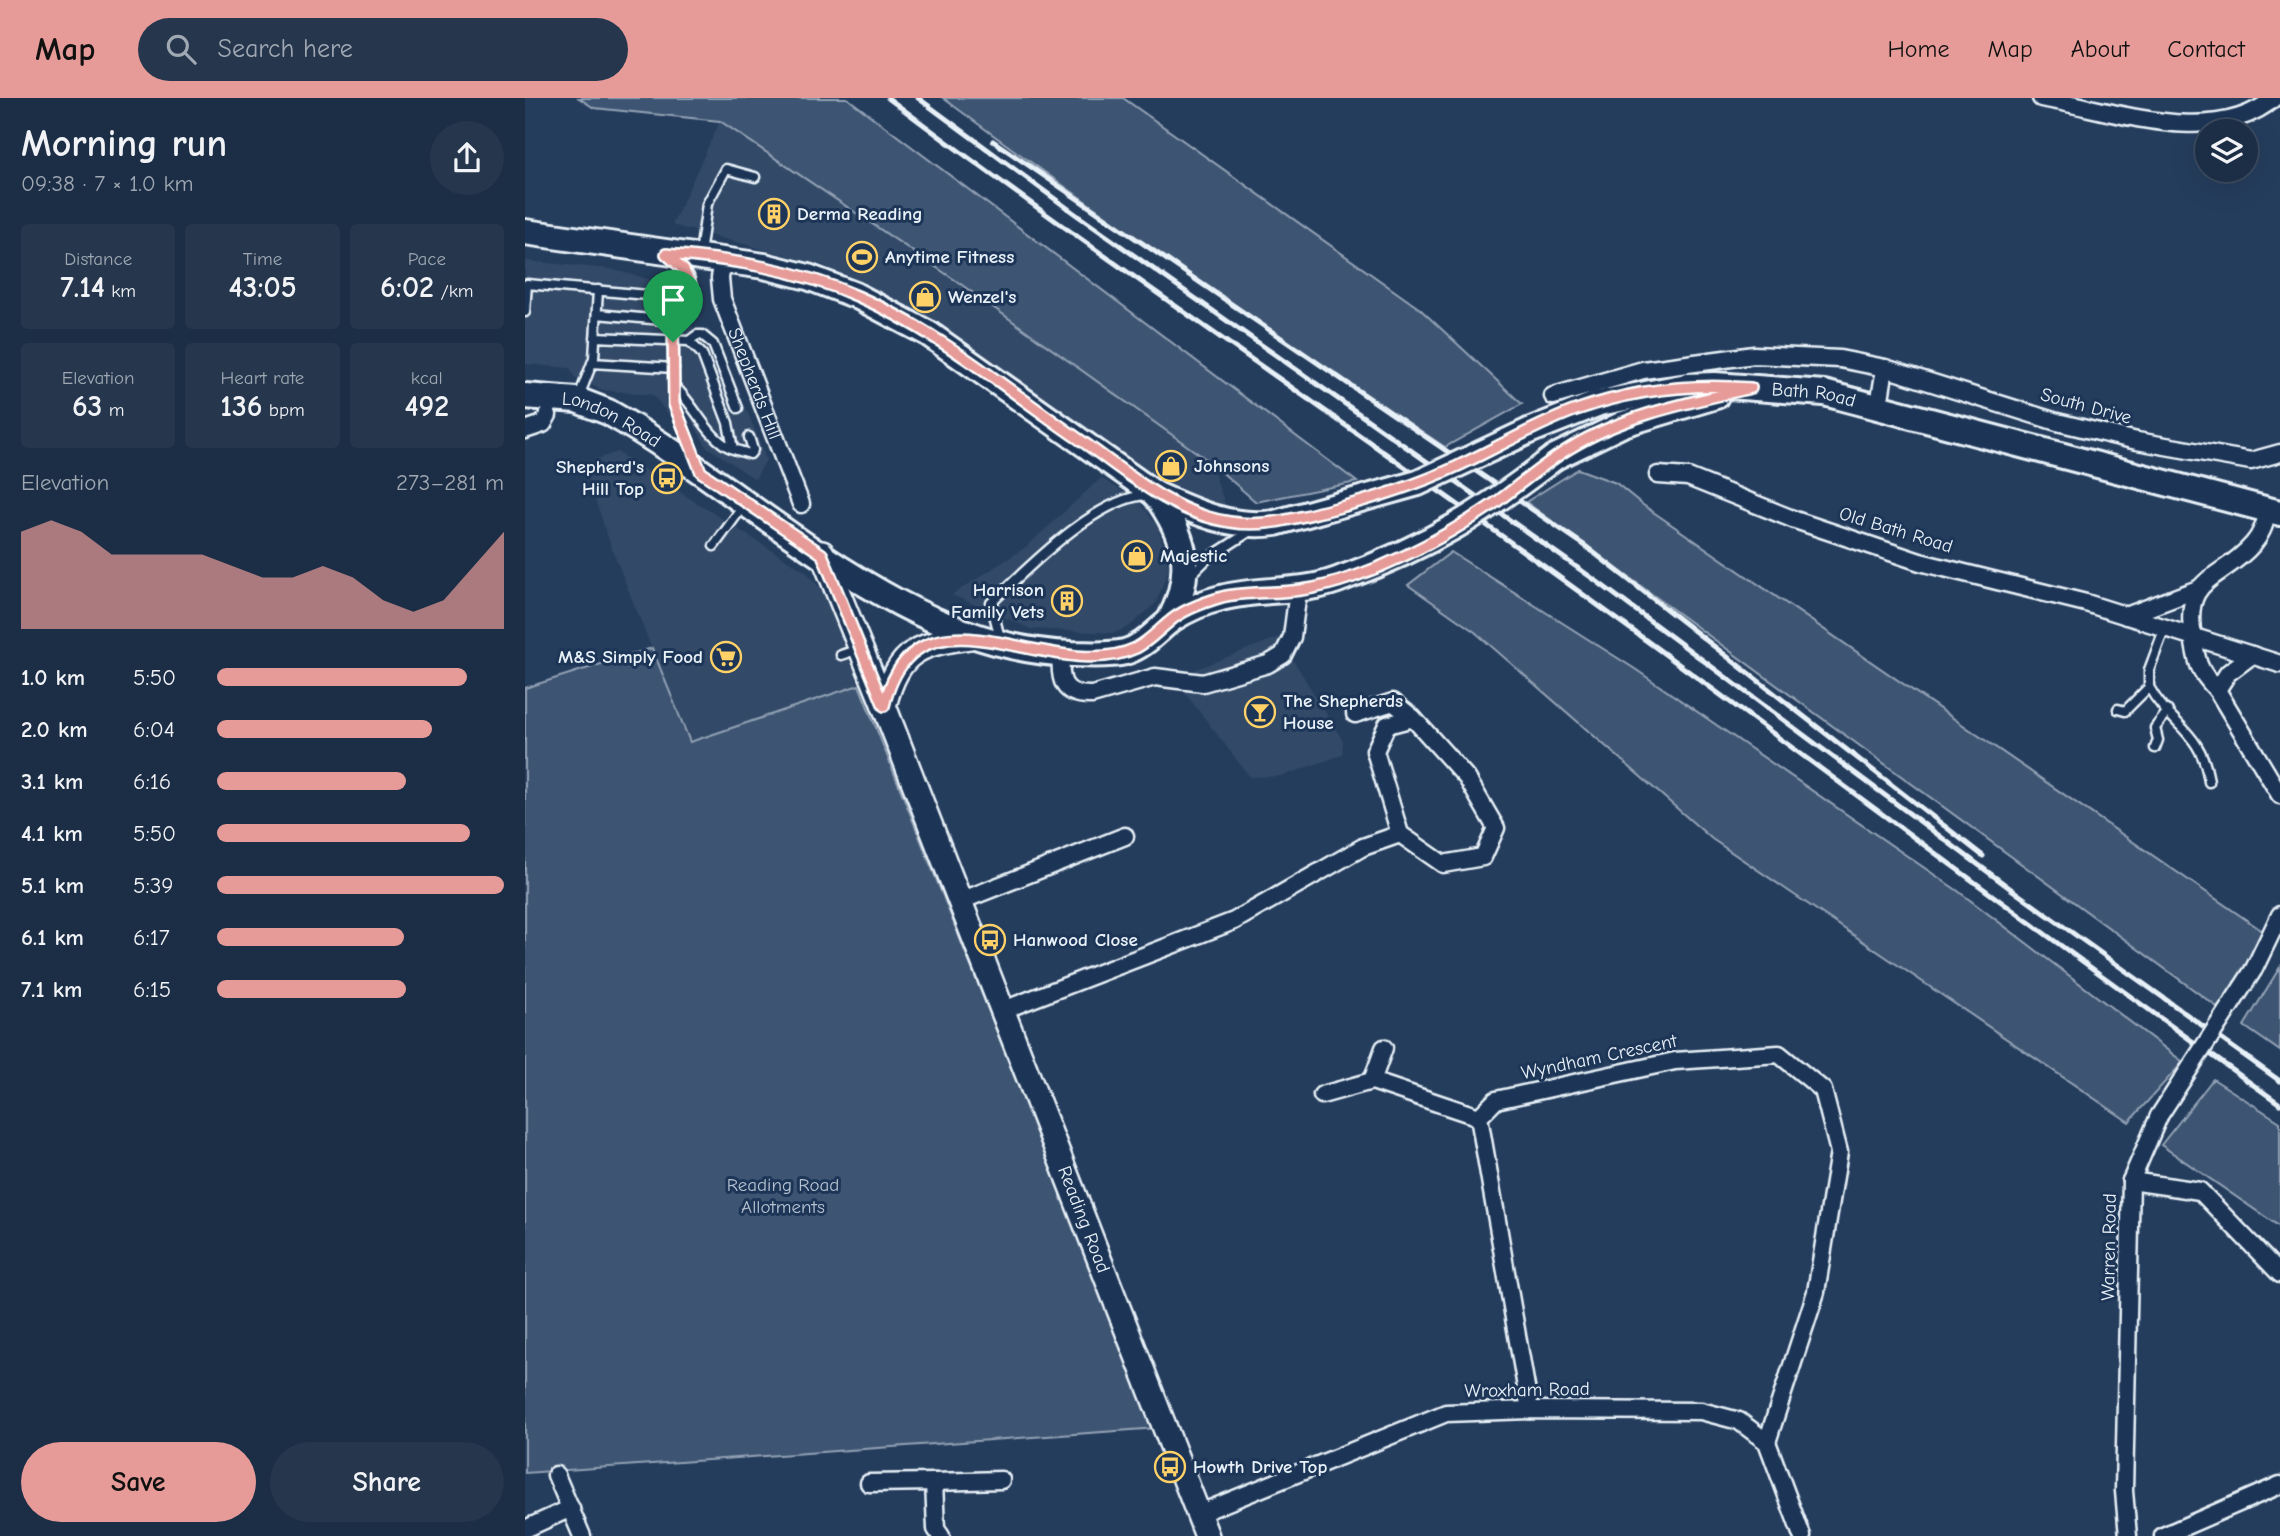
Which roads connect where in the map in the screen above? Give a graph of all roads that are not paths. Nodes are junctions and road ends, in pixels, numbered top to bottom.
1 (2041, 98) edge
2 (2274, 98) edge
3 (2069, 100) edge
4 (755, 177) dead end
5 (525, 232) edge
6 (666, 254) junction
7 (711, 258) junction
8 (598, 290) junction
9 (681, 301) junction
10 (525, 313) edge
11 (597, 314) junction
12 (673, 321) junction
13 (595, 337) junction
14 (689, 341) junction
15 (673, 342) junction
16 (592, 363) junction
17 (674, 368) junction
18 (1885, 368) junction
19 (674, 386) junction
20 (1751, 388) junction
21 (525, 396) edge
22 (1553, 396) dead end
23 (577, 400) junction
24 (1879, 405) junction
25 (738, 408) dead end
26 (548, 415) dead end
27 (525, 430) edge
28 (749, 437) dead end
29 (733, 449) junction
30 (2280, 453) edge
31 (701, 472) junction
32 (1658, 475) dead end
33 (1154, 494) junction
34 (746, 502) junction
35 (801, 504) dead end
36 (2275, 511) edge
37 (1268, 524) junction
38 (714, 546) dead end
39 (822, 554) junction
40 (1185, 583) junction
41 (2198, 589) junction
42 (1298, 591) junction
43 (2126, 615) junction
44 (1170, 620) junction
45 (2165, 627) junction
46 (976, 636) junction
47 (2193, 636) junction
48 (1003, 644) junction
49 (1061, 654) junction
50 (2252, 654) junction
51 (2280, 664) edge
52 (2149, 687) junction
53 (2217, 690) junction
54 (884, 706) junction
55 (2118, 709) dead end
56 (2168, 711) junction
57 (1355, 714) dead end
58 (1413, 718) junction
59 (2155, 748) dead end
60 (2209, 782) dead end
61 (2280, 795) edge
62 (1400, 834) junction
63 (1125, 836) dead end
64 (958, 902) junction
65 (2280, 915) edge
66 (1001, 1011) junction
67 (1384, 1048) dead end
68 (1372, 1081) junction
69 (1322, 1095) dead end
70 (1479, 1118) junction
71 (2131, 1181) junction
72 (2280, 1274) edge
73 (1530, 1410) junction
74 (1767, 1442) junction
75 (556, 1475) dead end
76 (1000, 1480) dead end
77 (934, 1482) junction
78 (869, 1483) dead end
79 (2280, 1485) edge
80 (571, 1508) junction
81 (1198, 1514) junction
82 (525, 1529) edge
83 (582, 1536) edge
84 (941, 1536) edge
85 (1207, 1536) edge
86 (1802, 1536) edge
87 (2128, 1536) edge
88 (2163, 1536) edge

1 - 3 street
2 - 3 street
4 - 7 lane
5 - 6 main road
6 - 7 main road
6 - 9 lane
7 - 33 main road
7 - 35 street, Shepherds Hill
8 - 9 lane
8 - 10 lane
8 - 11 lane
9 - 12 lane
11 - 12 lane
11 - 13 lane
12 - 15 lane
13 - 15 lane
13 - 16 lane
14 - 15 lane
14 - 25 lane
14 - 29 lane
15 - 17 lane
16 - 17 lane
16 - 23 lane
17 - 19 lane
18 - 22 street, South Drive
18 - 24 street
18 - 30 street, South Drive
19 - 29 lane
19 - 31 lane
20 - 24 main road, Bath Road
20 - 37 main road, Bath Road, bridge
20 - 42 main road, London Road, bridge
21 - 23 main road, London Road
23 - 31 main road, London Road
24 - 36 main road, Bath Road
26 - 27 street
28 - 29 lane
31 - 34 main road, London Road
32 - 43 street, Old Bath Road
33 - 37 main road, Bath Road
33 - 40 main road
33 - 48 lane
34 - 38 lane
34 - 39 main road, London Road
36 - 41 street
37 - 40 lane
39 - 46 main road, London Road
39 - 54 street, Reading Road
40 - 44 main road
41 - 43 street
41 - 47 street
42 - 44 main road, London Road
42 - 49 street
43 - 45 street, Old Bath Road
44 - 49 main road, London Road
45 - 47 street, Old Bath Road
45 - 52 lane
46 - 48 main road, London Road
46 - 54 street
47 - 50 street, Old Bath Road
47 - 53 street
48 - 49 main road, London Road
50 - 51 street, Old Bath Road
50 - 53 street
52 - 55 lane
52 - 56 lane
53 - 61 street
54 - 64 street, Reading Road
56 - 59 lane
56 - 60 lane
57 - 58 street
58 - 62 street
58 - 62 street
62 - 66 street
63 - 64 street
64 - 66 street, Reading Road
65 - 71 street, Warren Road, bridge
66 - 81 street, Reading Road
67 - 68 street
68 - 69 street
68 - 70 street
70 - 73 street
70 - 74 street, Wyndham Crescent
71 - 72 street
71 - 87 street, Warren Road
73 - 74 street, Wroxham Road
73 - 81 street, Wroxham Road
74 - 86 street
75 - 80 street
76 - 77 street
77 - 78 street
77 - 84 street
79 - 88 street
80 - 82 street
80 - 83 street
81 - 85 street, Reading Road

